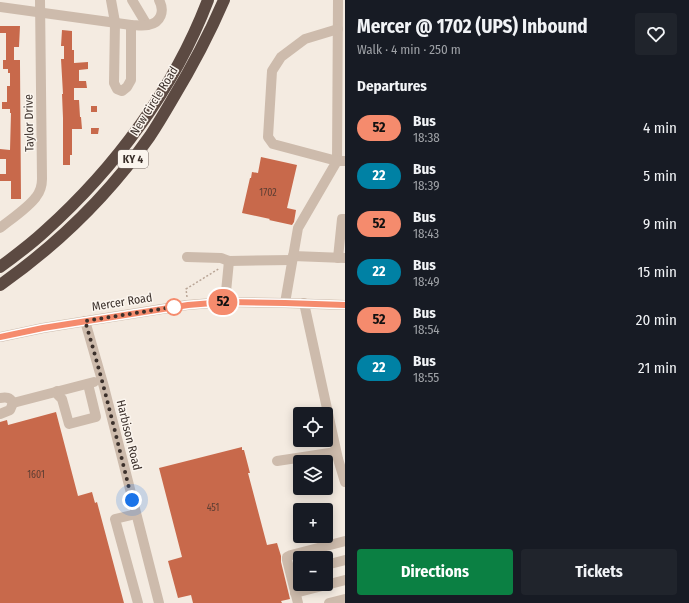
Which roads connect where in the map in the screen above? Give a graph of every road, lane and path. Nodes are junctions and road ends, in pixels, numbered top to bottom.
1 (40, 0) edge
2 (111, 0) edge
3 (132, 0) edge
4 (159, 0) edge
5 (208, 0) edge
6 (224, 0) edge
7 (338, 0) edge
8 (0, 6) edge
9 (40, 12) junction
10 (110, 22) junction
11 (131, 25) junction
12 (147, 25) junction
13 (338, 30) junction
14 (341, 161) edge
15 (345, 219) edge
16 (0, 228) edge
17 (186, 257) dead end
18 (293, 258) junction
19 (342, 258) edge
20 (226, 263) junction
21 (0, 267) edge
22 (0, 285) edge
23 (187, 302) dead end
24 (225, 302) junction
25 (285, 303) junction
26 (304, 303) junction
27 (345, 305) edge
28 (85, 321) junction
29 (0, 337) edge
30 (102, 380) junction
31 (88, 384) junction
32 (57, 391) junction
33 (0, 398) edge
34 (13, 403) junction
35 (0, 414) edge
36 (336, 452) junction
37 (277, 461) dead end
38 (345, 482) edge
39 (136, 514) junction
40 (345, 541) edge
41 (306, 551) edge
42 (293, 554) edge
43 (345, 560) edge
44 (333, 563) edge
45 (293, 570) edge
46 (345, 580) edge
47 (295, 593) joint
48 (345, 599) edge
49 (138, 603) edge
50 (159, 603) edge
51 (298, 603) edge
52 (329, 603) edge

1 - 9 street, Taylor Drive
2 - 10 street
3 - 12 street
4 - 12 street
5 - 21 highway, New Circle Road / KY 4
6 - 22 highway, New Circle Road / KY 4
7 - 13 street
8 - 9 street
9 - 10 street
9 - 16 street, Taylor Drive
10 - 11 street
10 - 11 street
11 - 12 street
13 - 14 street
13 - 14 street
14 - 18 street
15 - 19 street
17 - 20 street
18 - 19 street
18 - 20 street
18 - 25 street
20 - 23 path
20 - 24 street
24 - 25 street, Mercer Road
24 - 28 street, Mercer Road
25 - 26 street, Mercer Road
26 - 27 street, Mercer Road
26 - 36 street
28 - 29 street, Mercer Road
28 - 30 street, Harbison Road
30 - 31 street
30 - 39 street, Harbison Road
31 - 32 street
31 - 32 street
32 - 34 street
33 - 34 street
34 - 35 street
36 - 37 street
36 - 38 street
39 - 49 street
39 - 50 street, Harbison Road
40 - 41 street
42 - 45 street
43 - 44 street
46 - 47 street
47 - 51 street
48 - 52 street

